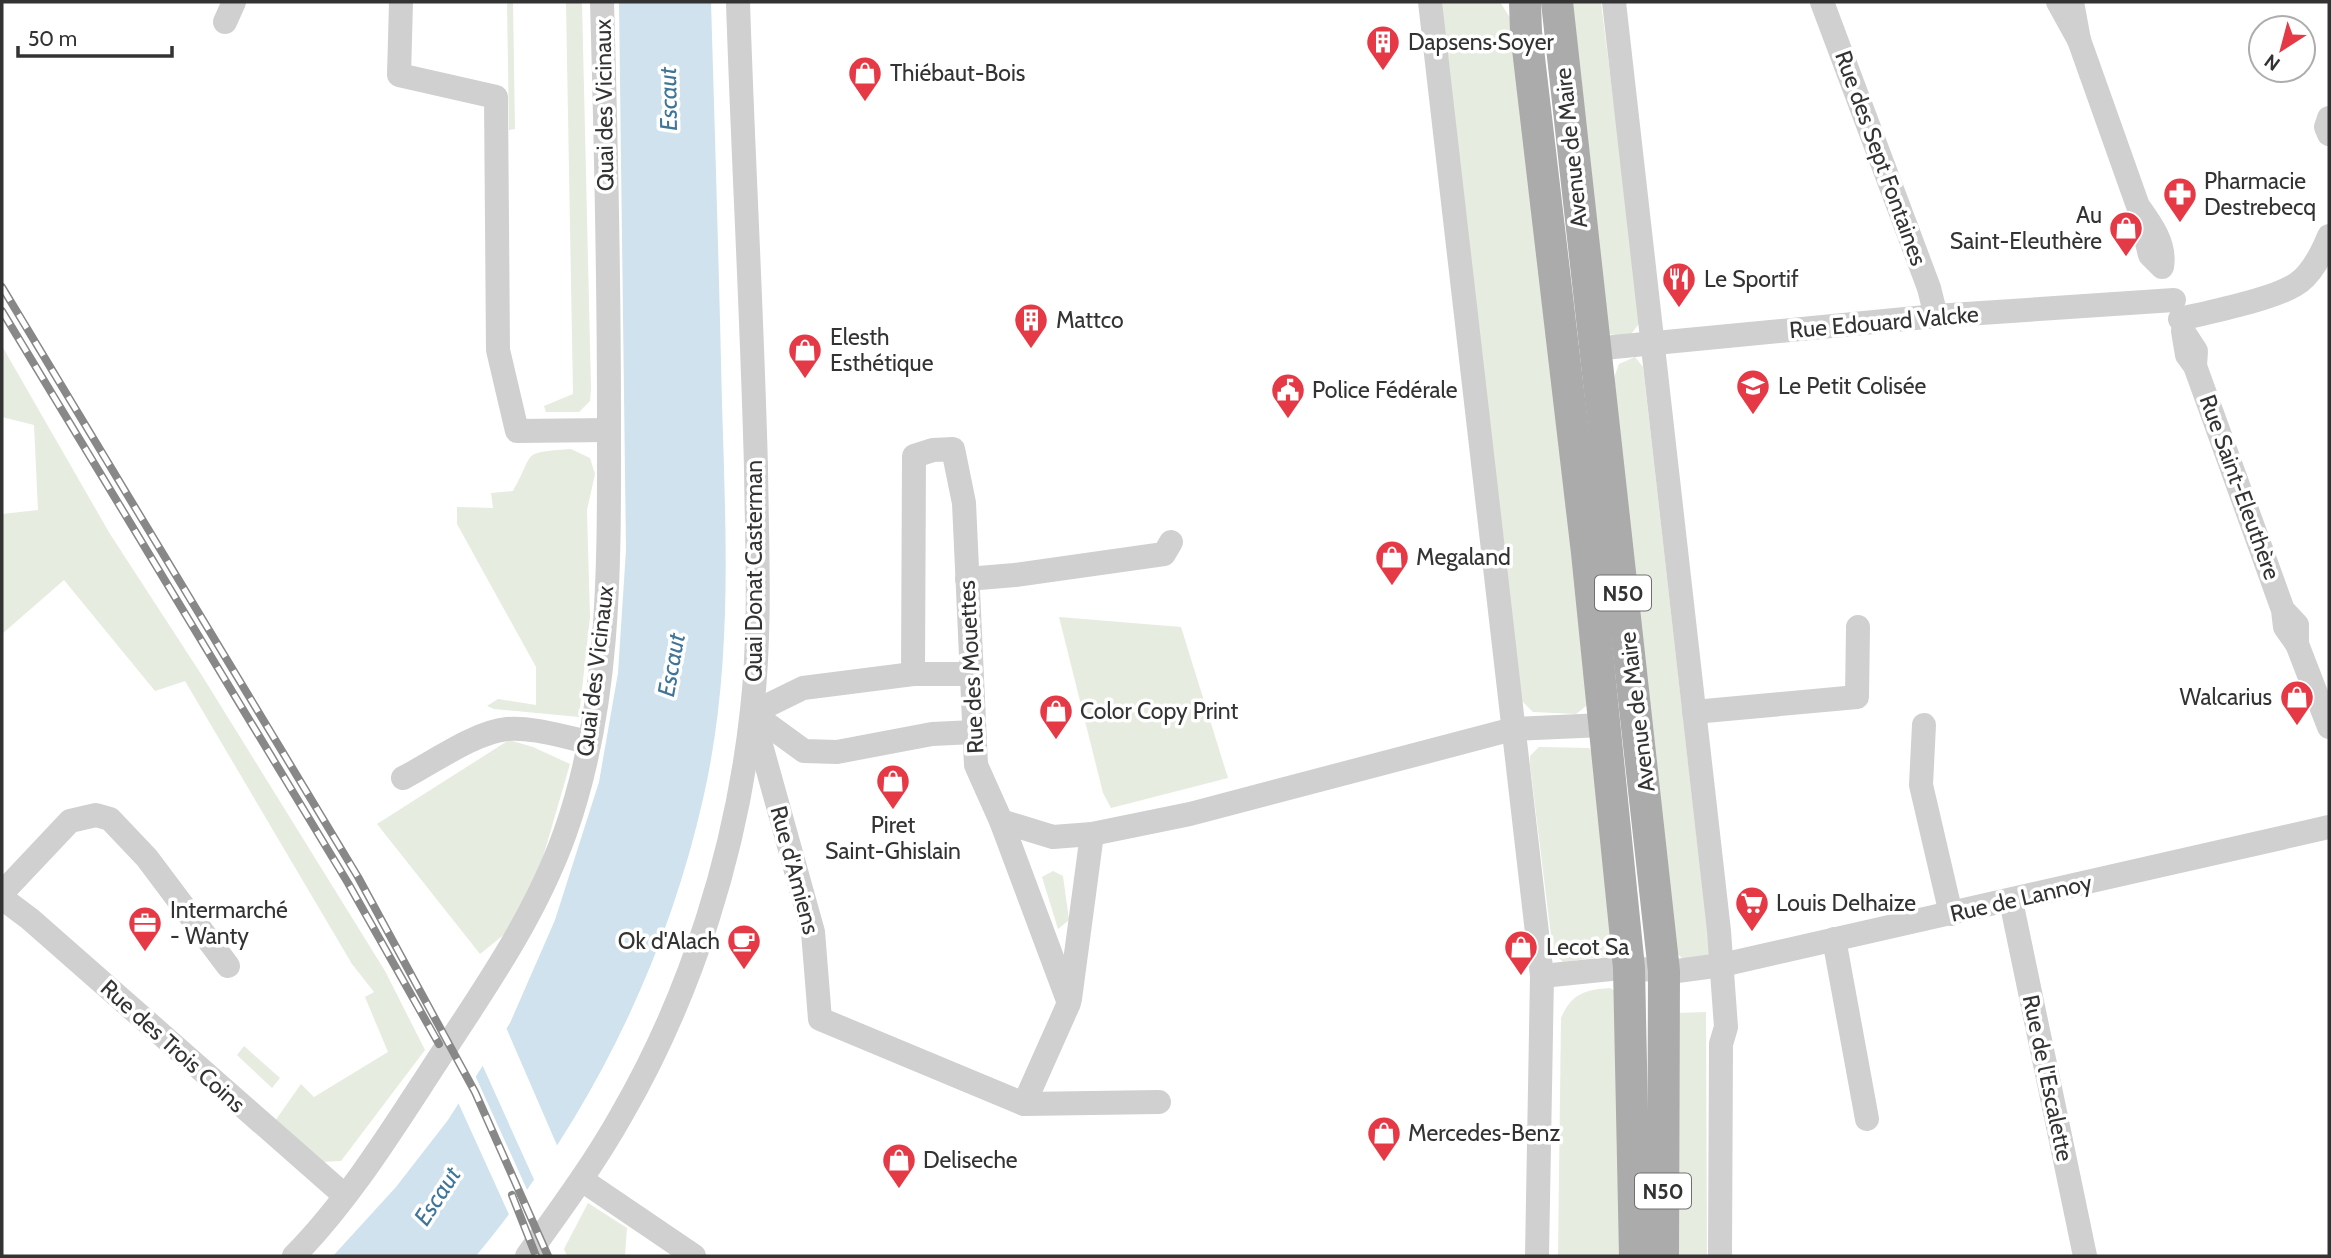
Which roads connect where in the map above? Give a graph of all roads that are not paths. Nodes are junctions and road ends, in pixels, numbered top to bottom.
1 (401, 2) edge
2 (602, 2) edge
3 (738, 2) edge
4 (1430, 2) edge
5 (1512, 2) edge
6 (1539, 2) edge
7 (1557, 2) edge
8 (1614, 2) edge
9 (1822, 2) edge
10 (2059, 2) edge
11 (2072, 2) edge
12 (1526, 17) edge
13 (2079, 40) junction
14 (2329, 118) edge
15 (2329, 135) edge
16 (2329, 236) edge
17 (1936, 316) junction
18 (2179, 317) junction
19 (1653, 344) junction
20 (1593, 349) junction
21 (609, 430) junction
22 (1171, 542) dead end
23 (967, 579) junction
24 (1858, 626) dead end
25 (913, 674) junction
26 (971, 674) junction
27 (2320, 679) edge
28 (1694, 712) junction
29 (752, 713) junction
30 (1924, 724) dead end
31 (1603, 725) junction
32 (1513, 729) junction
33 (2328, 731) edge
34 (974, 732) junction
35 (589, 743) junction
36 (403, 778) dead end
37 (1001, 821) junction
38 (2329, 827) edge
39 (1092, 834) junction
40 (2, 895) edge
41 (2011, 901) junction
42 (1951, 914) junction
43 (1834, 939) junction
44 (1722, 965) junction
45 (228, 966) dead end
46 (1629, 968) junction
47 (1664, 971) junction
48 (1542, 976) junction
49 (1069, 1003) junction
50 (1158, 1102) dead end
51 (1024, 1104) junction
52 (1867, 1119) dead end
53 (582, 1180) junction
54 (344, 1195) junction
55 (294, 1256) edge
56 (527, 1256) edge
57 (694, 1256) edge
58 (1537, 1256) edge
59 (1635, 1256) edge
60 (1662, 1256) edge
61 (1720, 1256) edge
62 (2085, 1256) edge

1 - 21 street
2 - 21 street, Quai des Vicinaux
3 - 29 street, Quai Donat Casterman
4 - 32 street
5 - 12 main road, Avenue de Maire
6 - 47 street
7 - 20 main road, Avenue de Maire / N50
8 - 19 street
9 - 17 street, Rue des Sept Fontaines
10 - 13 street, Rue Saint-Eleuthère
11 - 13 street, Rue Saint-Eleuthère
12 - 31 main road, Avenue de Maire / N50
13 - 18 street, Rue Saint-Eleuthère
14 - 15 street
16 - 18 street, Rue Edouard Valcke
17 - 18 street, Rue Edouard Valcke
17 - 19 street, Rue Edouard Valcke
18 - 27 street, Rue Saint-Eleuthère
19 - 20 street, Rue Edouard Valcke
19 - 28 street
20 - 47 main road, Avenue de Maire / N50
21 - 35 street, Quai des Vicinaux
22 - 23 street
23 - 25 street, Rue des Mouettes
23 - 26 street, Rue des Mouettes
24 - 28 street
25 - 26 street
25 - 29 street
26 - 34 street, Rue des Mouettes
27 - 33 street, Rue Saint-Eleuthère
28 - 44 street
29 - 34 street
29 - 51 street, Rue d'Amiens
29 - 53 street, Quai Donat Casterman
30 - 42 street
31 - 32 street, Avenue de Maire
31 - 46 main road, Avenue de Maire / N50
32 - 39 street
32 - 48 street
34 - 37 street, Rue des Mouettes
35 - 36 street
35 - 54 street, Quai des Vicinaux
37 - 39 street
37 - 49 street
38 - 41 street, Rue de Lannoy
39 - 49 street
40 - 45 street
40 - 54 street, Rue des Trois Coins
41 - 42 street, Rue de Lannoy
41 - 62 street, Rue de l'Escalette
42 - 43 street, Rue de Lannoy
43 - 44 street, Rue de Lannoy
43 - 52 street
44 - 47 street, Rue de Lannoy
44 - 61 street
46 - 47 street, Rue de Lannoy
46 - 48 street, Rue de Lannoy
46 - 59 main road, Avenue de Maire / N50
47 - 60 main road, Avenue de Maire / N50
48 - 58 street
49 - 51 street
50 - 51 street, Rue d'Amiens
53 - 56 street, Quai Donat Casterman
53 - 57 street
54 - 55 street, Quai des Vicinaux

